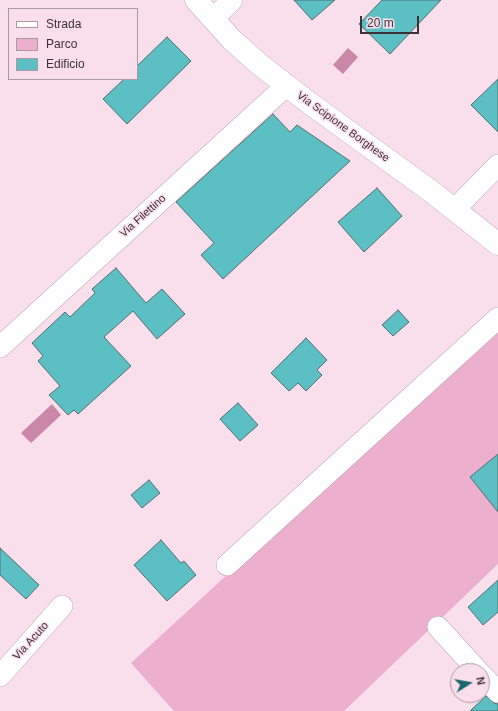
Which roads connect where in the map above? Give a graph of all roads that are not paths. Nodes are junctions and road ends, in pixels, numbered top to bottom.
1 (196, 0) edge
2 (232, 0) edge
3 (213, 19) junction
4 (286, 86) junction
5 (498, 165) edge
6 (455, 209) junction
7 (498, 244) edge
8 (498, 318) edge
9 (0, 347) edge
10 (227, 565) dead end
11 (62, 606) dead end
12 (438, 627) dead end
13 (471, 663) edge
14 (0, 676) edge
15 (490, 684) edge
16 (498, 692) edge

1 - 3 main road, Via Scipione Borghese
2 - 3 street
3 - 4 main road, Via Scipione Borghese
4 - 6 main road, Via Scipione Borghese
4 - 9 street, Via Filettino
5 - 6 street
6 - 7 main road, Via Scipione Borghese
8 - 10 street
11 - 14 street, Via Acuto
12 - 13 street
15 - 16 street

